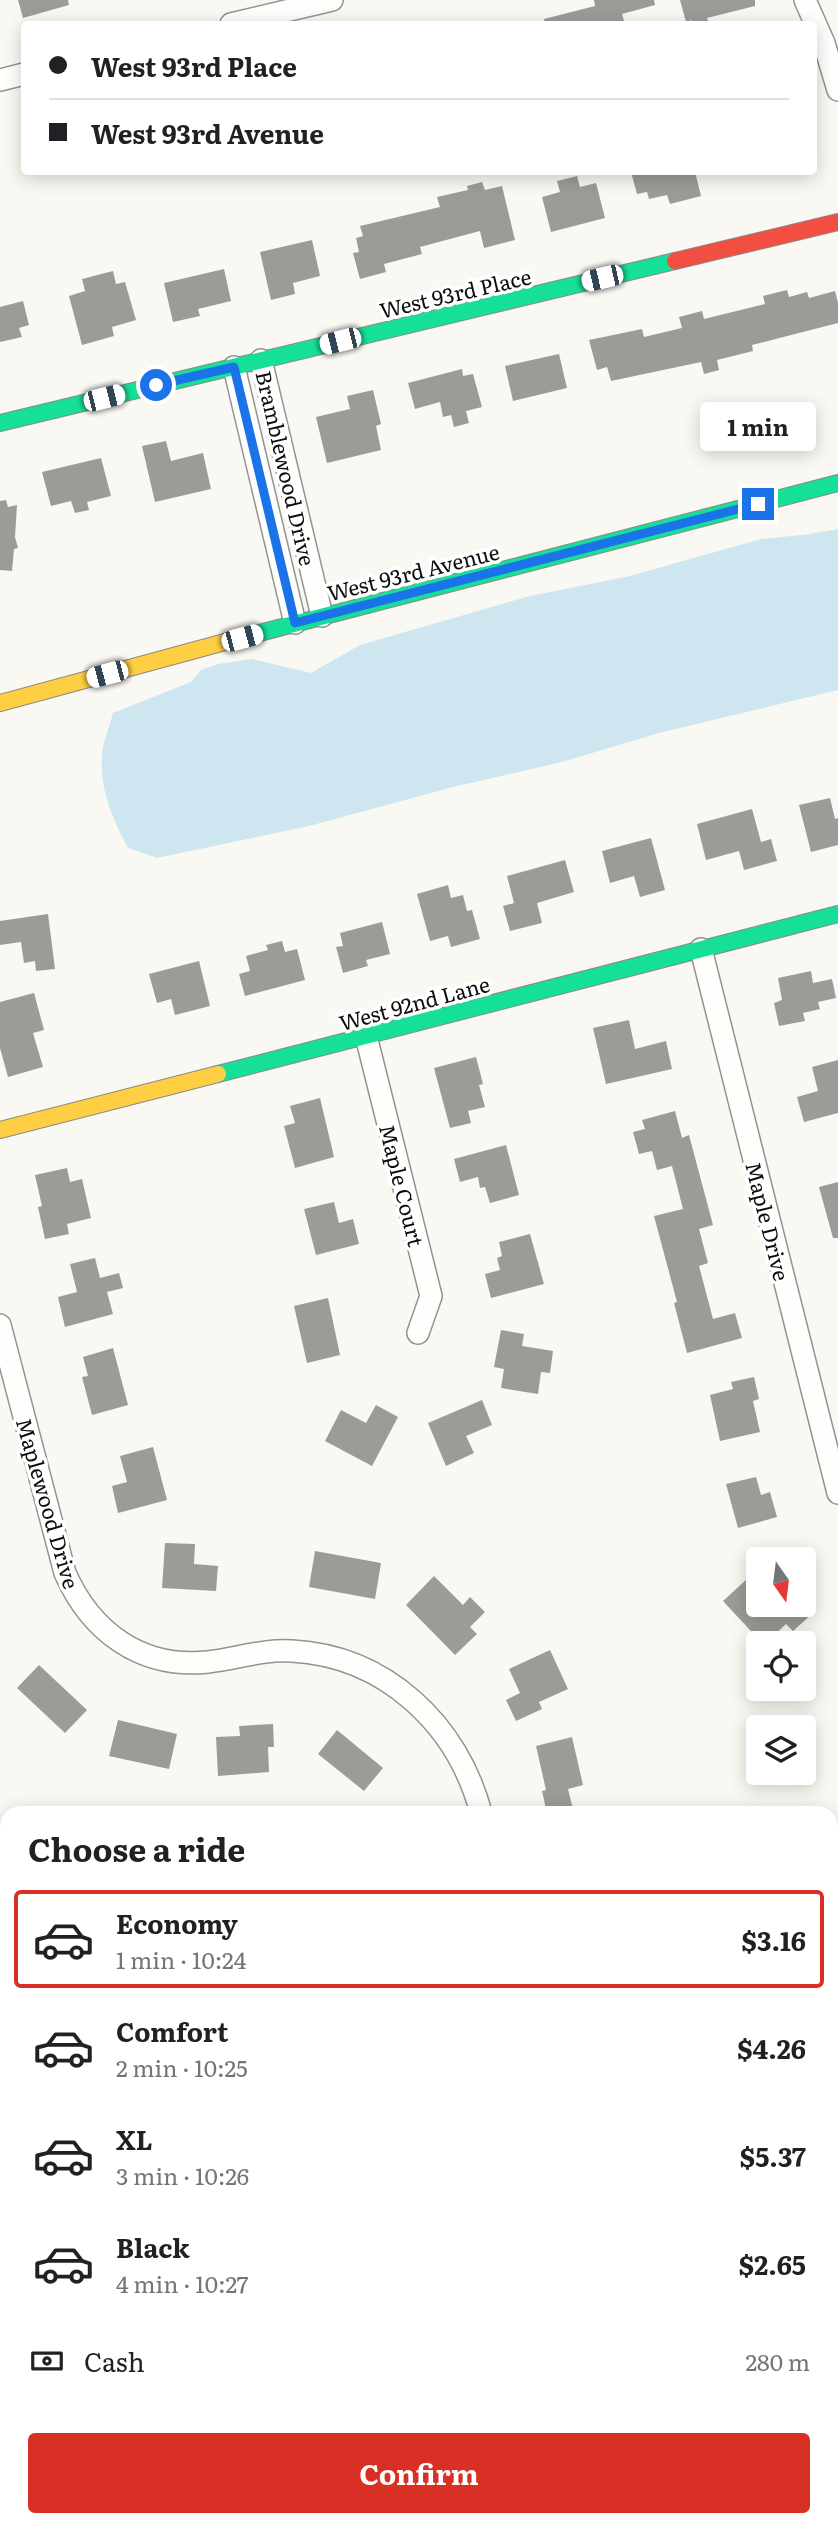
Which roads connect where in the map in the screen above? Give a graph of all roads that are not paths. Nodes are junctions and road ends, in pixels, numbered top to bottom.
1 (332, 0) edge
2 (805, 0) edge
3 (243, 21) edge
4 (814, 21) edge
5 (817, 27) edge
6 (21, 75) edge
7 (0, 80) edge
8 (838, 90) edge
9 (838, 222) edge
10 (261, 360) junction
11 (234, 367) junction
12 (0, 423) edge
13 (838, 483) edge
14 (323, 616) junction
15 (295, 623) junction
16 (0, 703) edge
17 (838, 914) edge
18 (701, 949) junction
19 (366, 1036) junction
20 (0, 1130) edge
21 (0, 1325) edge
22 (418, 1333) dead end
23 (838, 1493) edge
24 (479, 1806) edge

1 - 3 street
2 - 4 street
5 - 8 street
6 - 7 street
9 - 10 street, West 93rd Place
10 - 11 street, West 93rd Place
10 - 14 street, Bramblewood Drive
11 - 12 street, West 93rd Place
11 - 15 street, Bramblewood Drive
13 - 14 street, West 93rd Avenue
14 - 15 street, West 93rd Avenue
15 - 16 street, West 93rd Avenue
17 - 18 street, West 92nd Lane
18 - 19 street, West 92nd Lane
18 - 23 street, Maple Drive
19 - 20 street, West 92nd Lane
19 - 22 street, Maple Court
21 - 24 street, Maplewood Drive

